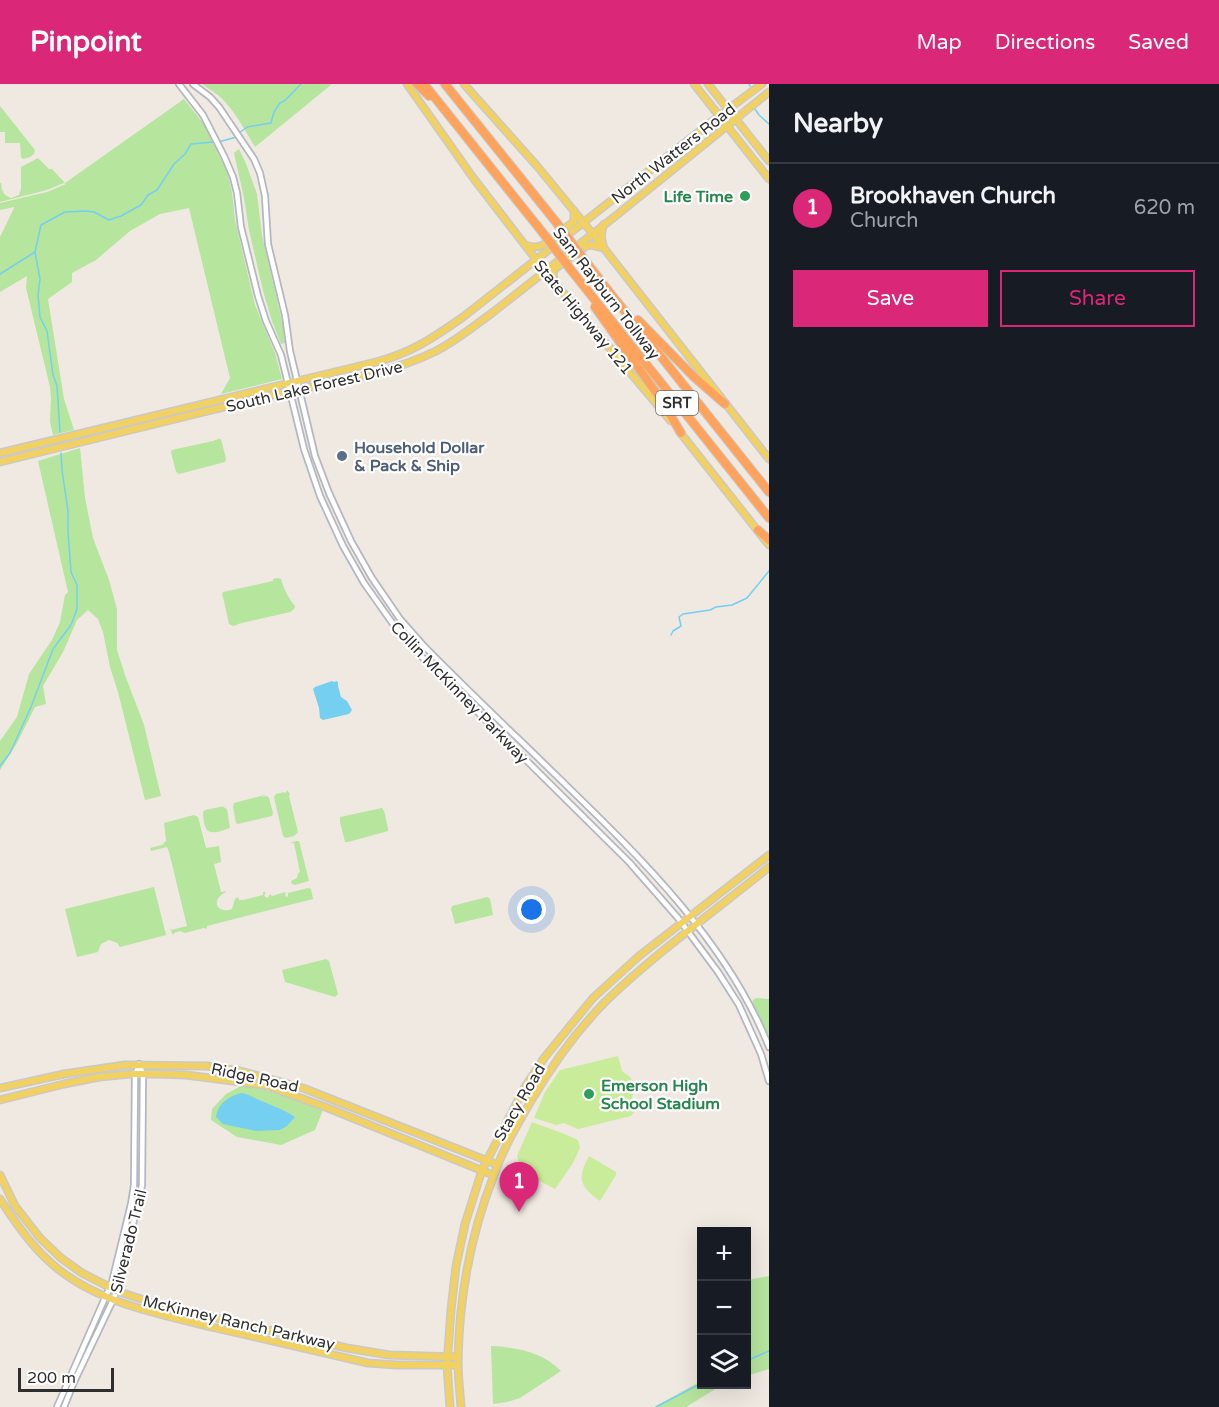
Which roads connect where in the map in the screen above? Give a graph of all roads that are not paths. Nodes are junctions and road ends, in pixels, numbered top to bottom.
1 (179, 84) edge
2 (193, 84) edge
3 (407, 84) edge
4 (417, 84) edge
5 (424, 84) edge
6 (445, 84) edge
7 (451, 84) edge
8 (464, 84) edge
9 (694, 84) edge
10 (708, 84) edge
11 (762, 84) edge
12 (769, 92) edge
13 (442, 106) junction
14 (728, 110) junction
15 (719, 116) junction
16 (737, 119) junction
17 (474, 121) junction
18 (728, 126) junction
19 (769, 161) edge
20 (661, 162) junction
21 (654, 168) junction
22 (668, 172) junction
23 (661, 178) junction
24 (769, 179) edge
25 (564, 199) junction
26 (574, 211) junction
27 (597, 212) junction
28 (584, 223) junction
29 (604, 224) junction
30 (592, 233) junction
31 (525, 244) junction
32 (604, 249) junction
33 (536, 260) junction
34 (545, 271) junction
35 (555, 283) junction
36 (585, 287) junction
37 (513, 295) junction
38 (624, 311) junction
39 (297, 382) junction
40 (288, 384) junction
41 (300, 389) junction
42 (289, 392) junction
43 (725, 404) junction
44 (681, 434) junction
45 (33, 445) junction
46 (0, 453) edge
47 (34, 453) junction
48 (769, 459) edge
49 (0, 462) edge
50 (769, 492) edge
51 (769, 518) edge
52 (758, 530) joint
53 (769, 542) edge
54 (769, 855) edge
55 (769, 867) edge
56 (690, 917) junction
57 (682, 924) junction
58 (696, 925) junction
59 (687, 931) junction
60 (769, 1047) edge
61 (139, 1064) junction
62 (539, 1066) junction
63 (548, 1071) junction
64 (139, 1074) junction
65 (270, 1078) junction
66 (769, 1081) edge
67 (268, 1086) junction
68 (0, 1088) edge
69 (332, 1098) junction
70 (0, 1100) edge
71 (328, 1108) junction
72 (135, 1155) junction
73 (142, 1155) junction
74 (487, 1161) junction
75 (498, 1165) junction
76 (482, 1170) junction
77 (494, 1175) junction
78 (0, 1178) edge
79 (0, 1198) edge
80 (127, 1218) junction
81 (134, 1220) junction
82 (109, 1287) junction
83 (117, 1291) junction
84 (105, 1296) junction
85 (113, 1300) junction
86 (195, 1312) junction
87 (192, 1322) junction
88 (276, 1331) junction
89 (274, 1341) junction
90 (448, 1357) junction
91 (458, 1357) junction
92 (447, 1365) junction
93 (458, 1365) junction
94 (72, 1381) junction
95 (57, 1407) edge
96 (64, 1407) edge
97 (450, 1407) edge
98 (460, 1407) edge

1 - 40 street, Collin McKinney Parkway
2 - 39 street, Collin McKinney Parkway
3 - 31 main road, State Highway 121
4 - 13 highway
5 - 13 highway, Sam Rayburn Tollway / SRT
6 - 17 highway, Sam Rayburn Tollway / SRT
7 - 17 highway
8 - 25 main road
9 - 15 main road
10 - 14 main road
11 - 14 main road, North Watters Road
12 - 16 main road, North Watters Road
13 - 36 highway, Sam Rayburn Tollway / SRT, bridge
14 - 15 main road, North Watters Road
14 - 16 main road
15 - 18 main road
15 - 20 main road, North Watters Road
16 - 18 main road, North Watters Road
16 - 19 main road
17 - 38 highway, Sam Rayburn Tollway / SRT, bridge
18 - 22 main road, North Watters Road
18 - 24 main road
20 - 21 main road, North Watters Road
20 - 22 main road
21 - 23 main road
21 - 27 main road, North Watters Road
22 - 23 main road, North Watters Road
23 - 29 main road, North Watters Road
25 - 26 main road
25 - 27 main road
26 - 28 main road
26 - 31 main road
27 - 28 main road, North Watters Road
28 - 30 main road
28 - 33 main road, South Lake Forest Drive
29 - 30 main road, North Watters Road
29 - 32 main road
30 - 32 main road
30 - 34 main road, South Lake Forest Drive
31 - 33 main road, State Highway 121
32 - 35 main road
32 - 43 main road
33 - 34 main road, State Highway 121
33 - 39 main road, South Lake Forest Drive
34 - 35 main road, State Highway 121
34 - 37 main road, South Lake Forest Drive
35 - 37 main road
35 - 44 main road, State Highway 121
36 - 44 highway
36 - 51 highway, Sam Rayburn Tollway / SRT
37 - 41 main road, South Lake Forest Drive
38 - 43 highway
38 - 50 highway, Sam Rayburn Tollway / SRT
39 - 40 main road, South Lake Forest Drive
39 - 41 street, Collin McKinney Parkway
40 - 42 street, Collin McKinney Parkway
40 - 45 main road, South Lake Forest Drive
41 - 42 main road, South Lake Forest Drive
41 - 56 street, Collin McKinney Parkway
42 - 47 main road, South Lake Forest Drive
42 - 57 street, Collin McKinney Parkway
43 - 48 main road
44 - 52 main road, State Highway 121
45 - 46 main road, South Lake Forest Drive
45 - 47 main road
47 - 49 main road, South Lake Forest Drive
52 - 53 highway
54 - 56 main road, Stacy Road
55 - 58 main road, Stacy Road
56 - 57 main road, Stacy Road
56 - 58 street, Collin McKinney Parkway
57 - 59 street, Collin McKinney Parkway
57 - 62 main road, Stacy Road
58 - 59 main road, Stacy Road
58 - 60 street, Collin McKinney Parkway
59 - 63 main road, Stacy Road
59 - 66 street, Collin McKinney Parkway
61 - 64 street, Silverado Trail
61 - 65 main road, Ridge Road
61 - 68 main road, Ridge Road
62 - 63 main road
62 - 74 main road, Stacy Road
63 - 75 main road, Stacy Road
64 - 67 main road, Ridge Road
64 - 70 main road, Ridge Road
64 - 72 street, Silverado Trail
64 - 73 street, Silverado Trail
65 - 67 main road
65 - 69 main road, Ridge Road
67 - 71 main road, Ridge Road
69 - 71 main road
69 - 74 main road, Ridge Road
71 - 76 main road, Ridge Road
72 - 73 street
72 - 80 street, Silverado Trail
73 - 81 street, Silverado Trail
74 - 75 main road, Ridge Road
74 - 76 main road, Stacy Road
75 - 77 main road, Stacy Road
76 - 77 main road, Ridge Road
76 - 90 main road, Stacy Road
77 - 91 main road, Stacy Road
78 - 82 main road, McKinney Ranch Parkway
79 - 84 main road, McKinney Ranch Parkway
80 - 81 street
80 - 82 street, Silverado Trail
81 - 83 street, Silverado Trail
82 - 83 main road, McKinney Ranch Parkway
82 - 84 street, Silverado Trail
83 - 85 street, Silverado Trail
83 - 86 main road, McKinney Ranch Parkway
84 - 85 main road, McKinney Ranch Parkway
84 - 94 street, Silverado Trail
85 - 87 main road, McKinney Ranch Parkway
85 - 94 street, Silverado Trail
86 - 87 main road
86 - 88 main road, McKinney Ranch Parkway
87 - 89 main road, McKinney Ranch Parkway
88 - 89 main road
88 - 90 main road, McKinney Ranch Parkway
89 - 92 main road, McKinney Ranch Parkway
90 - 91 main road, McKinney Ranch Parkway
90 - 92 main road, Stacy Road
91 - 93 main road, Stacy Road
92 - 93 main road, McKinney Ranch Parkway
92 - 97 main road, Stacy Road
93 - 98 main road, Stacy Road
94 - 95 street, Silverado Trail
94 - 96 street, Silverado Trail

